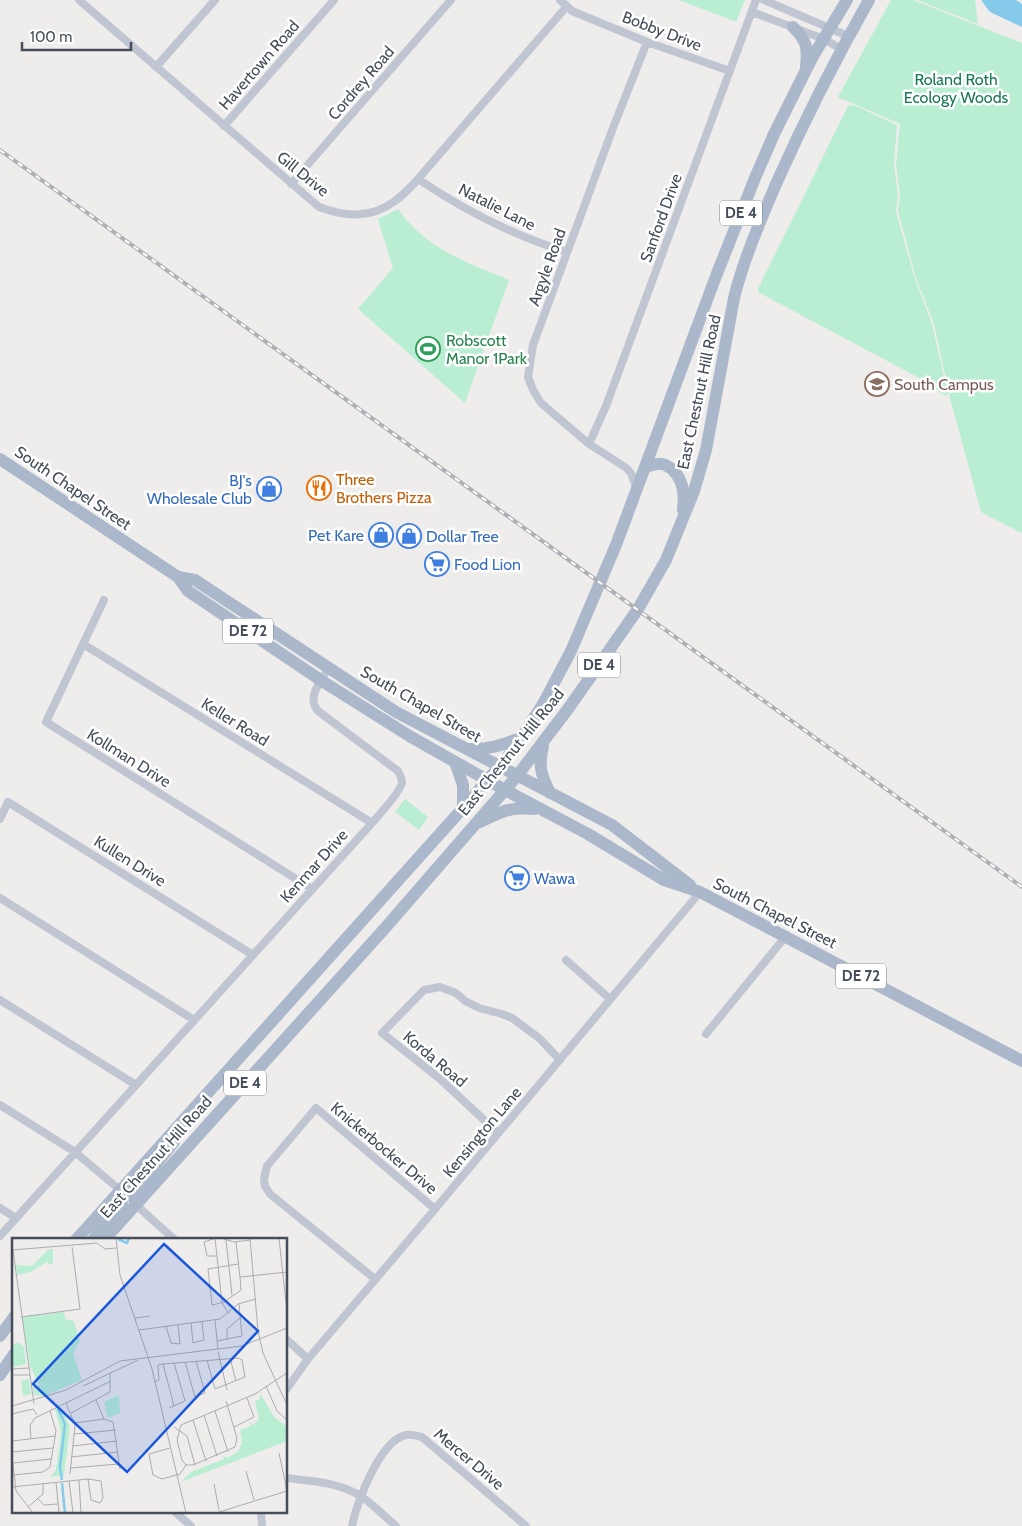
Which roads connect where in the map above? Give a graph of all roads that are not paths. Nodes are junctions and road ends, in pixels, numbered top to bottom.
1 (79, 0) edge
2 (93, 0) edge
3 (215, 0) edge
4 (334, 0) edge
5 (451, 0) edge
6 (560, 0) edge
7 (756, 0) edge
8 (764, 0) edge
9 (847, 0) edge
10 (868, 0) edge
11 (566, 6) junction
12 (87, 7) junction
13 (752, 12) junction
14 (792, 27) junction
15 (831, 28) junction
16 (848, 36) junction
17 (824, 39) junction
18 (647, 42) junction
19 (841, 49) junction
20 (156, 67) junction
21 (806, 70) junction
22 (730, 72) junction
23 (224, 126) junction
24 (418, 180) junction
25 (291, 184) junction
26 (567, 252) junction
27 (589, 444) junction
28 (0, 459) edge
29 (625, 467) junction
30 (645, 467) junction
31 (637, 488) junction
32 (681, 525) junction
33 (178, 577) junction
34 (104, 600) dead end
35 (83, 644) junction
36 (329, 668) junction
37 (322, 680) junction
38 (521, 738) junction
39 (544, 742) junction
40 (467, 750) junction
41 (455, 762) junction
42 (499, 766) junction
43 (517, 776) junction
44 (487, 780) junction
45 (505, 790) junction
46 (550, 793) junction
47 (463, 808) junction
48 (541, 809) junction
49 (0, 819) edge
50 (372, 823) junction
51 (474, 825) junction
52 (312, 889) junction
53 (700, 892) junction
54 (0, 898) edge
55 (786, 936) junction
56 (253, 955) junction
57 (566, 960) dead end
58 (610, 999) junction
59 (0, 1000) edge
60 (194, 1020) junction
61 (706, 1034) dead end
62 (560, 1060) junction
63 (1022, 1060) edge
64 (136, 1085) junction
65 (200, 1102) junction
66 (0, 1105) edge
67 (498, 1134) junction
68 (75, 1152) junction
69 (120, 1190) junction
70 (135, 1204) junction
71 (0, 1208) edge
72 (435, 1209) junction
73 (16, 1218) junction
74 (0, 1236) edge
75 (78, 1238) edge
76 (95, 1238) edge
77 (106, 1238) edge
78 (173, 1238) edge
79 (374, 1280) junction
80 (12, 1320) edge
81 (0, 1336) edge
82 (288, 1341) edge
83 (12, 1357) edge
84 (308, 1359) junction
85 (0, 1375) edge
86 (288, 1387) edge
87 (288, 1478) edge
88 (361, 1496) junction
89 (177, 1514) edge
90 (191, 1526) edge
91 (352, 1526) edge
92 (396, 1526) edge
93 (526, 1526) edge

1 - 12 street, Gill Drive
2 - 12 street
3 - 20 street
4 - 23 street, Havertown Road
5 - 25 street, Cordrey Road
6 - 11 street, Bobby Drive
7 - 13 street, Sanford Drive
8 - 15 street
9 - 15 main road, East Chestnut Hill Road / DE 4
10 - 16 main road, East Chestnut Hill Road / DE 4
11 - 18 street, Bobby Drive
11 - 24 street, Gill Drive
12 - 20 street, Gill Drive
13 - 14 street
13 - 22 street, Sanford Drive
14 - 17 street
14 - 21 main road
15 - 16 street
15 - 17 main road, East Chestnut Hill Road / DE 4
16 - 19 main road, East Chestnut Hill Road / DE 4
17 - 19 street
17 - 21 main road, East Chestnut Hill Road / DE 4
18 - 22 street, Bobby Drive
18 - 26 street, Argyle Road
19 - 32 main road, East Chestnut Hill Road / DE 4
20 - 23 street, Gill Drive
21 - 30 main road, East Chestnut Hill Road / DE 4
22 - 27 street, Sanford Drive
23 - 25 street, Gill Drive
24 - 25 street, Gill Drive
24 - 26 street, Natalie Lane
26 - 27 street, Argyle Road
27 - 29 street, Argyle Road
28 - 33 main road, South Chapel Street / DE 72
29 - 30 street
29 - 31 street, Argyle Road
30 - 31 main road, East Chestnut Hill Road / DE 4
30 - 32 main road
31 - 38 main road, East Chestnut Hill Road / DE 4
32 - 39 main road, East Chestnut Hill Road / DE 4
33 - 36 main road, South Chapel Street / DE 72
33 - 37 main road, South Chapel Street / DE 72
34 - 35 street, Kollman Drive
35 - 50 street, Keller Road
35 - 52 street, Kollman Drive
36 - 37 street, Kenmar Drive
36 - 40 main road, South Chapel Street / DE 72
37 - 41 main road, South Chapel Street / DE 72
37 - 50 street, Kenmar Drive
38 - 40 main road
38 - 42 main road, East Chestnut Hill Road / DE 4
39 - 43 main road, East Chestnut Hill Road / DE 4
39 - 46 main road
40 - 42 main road, South Chapel Street / DE 72
41 - 44 main road, South Chapel Street / DE 72
41 - 47 main road
42 - 43 main road, South Chapel Street / DE 72
42 - 44 main road, East Chestnut Hill Road / DE 4
43 - 45 main road, East Chestnut Hill Road / DE 4
43 - 46 main road, South Chapel Street / DE 72
44 - 45 main road, South Chapel Street / DE 72
44 - 47 main road, East Chestnut Hill Road / DE 4
45 - 48 main road, South Chapel Street / DE 72
45 - 51 main road, East Chestnut Hill Road / DE 4
46 - 53 main road, South Chapel Street / DE 72
47 - 65 main road, East Chestnut Hill Road / DE 4
48 - 51 main road
48 - 53 main road, South Chapel Street / DE 72
49 - 56 street, Kullen Drive
50 - 52 street, Kenmar Drive
51 - 70 main road, East Chestnut Hill Road / DE 4
52 - 56 street, Kenmar Drive
53 - 55 main road, South Chapel Street / DE 72
53 - 58 street, Kensington Lane
54 - 60 street
55 - 61 street
55 - 63 main road, South Chapel Street / DE 72
56 - 60 street, Kenmar Drive
57 - 58 street
58 - 62 street, Kensington Lane
59 - 64 street
60 - 64 street, Kenmar Drive
62 - 67 street, Kensington Lane
62 - 67 street, Korda Road
64 - 68 street, Kenmar Drive
65 - 69 main road, East Chestnut Hill Road / DE 4
65 - 70 main road
66 - 68 street
67 - 72 street, Kensington Lane
68 - 69 street
68 - 73 street, Kenmar Drive
69 - 75 main road, East Chestnut Hill Road / DE 4
69 - 76 main road
70 - 77 main road, East Chestnut Hill Road / DE 4
70 - 78 street
71 - 73 street
72 - 79 street, Kensington Lane
72 - 79 street, Knickerbocker Drive
73 - 74 street, Kenmar Drive
79 - 84 street, Kensington Lane
80 - 81 main road
82 - 84 street
83 - 85 main road
84 - 86 street, Kensington Lane
87 - 88 street
88 - 91 street, Mercer Drive
88 - 92 street
88 - 93 street, Mercer Drive
89 - 90 street

